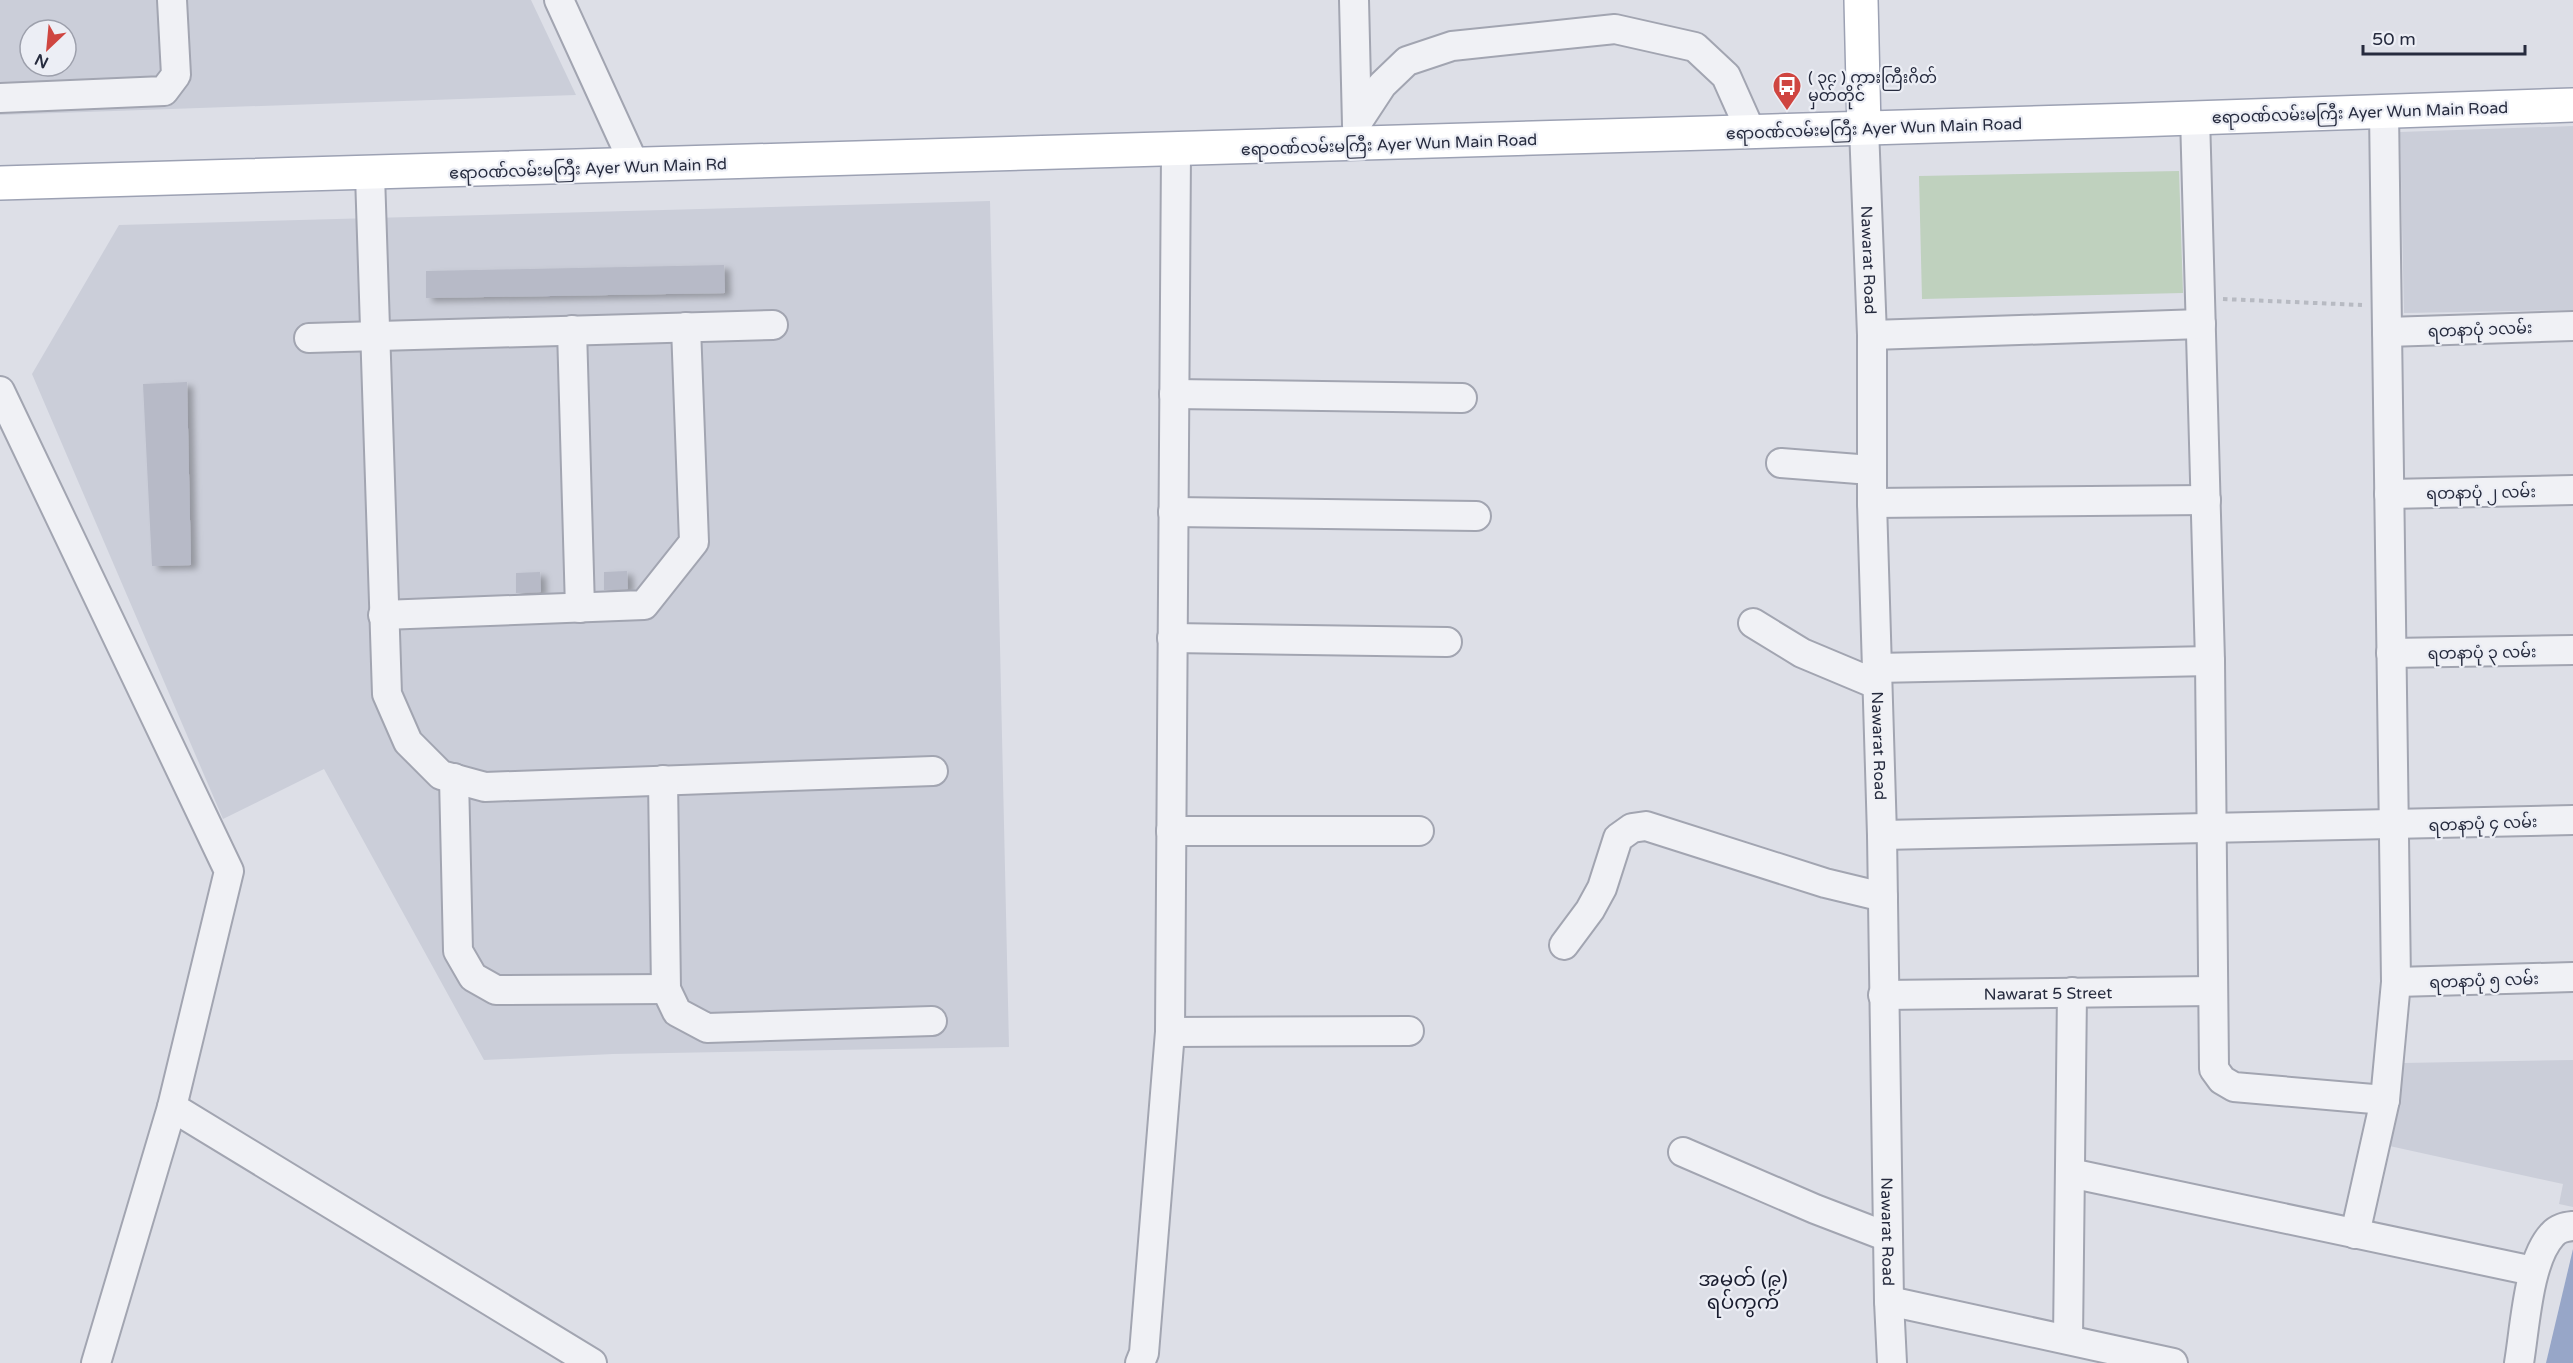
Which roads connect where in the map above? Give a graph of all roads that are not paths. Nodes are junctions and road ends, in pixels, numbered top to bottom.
1 (172, 0) edge
2 (559, 0) edge
3 (1354, 0) edge
4 (1861, 0) edge
5 (0, 98) edge
6 (2573, 105) edge
7 (2384, 112) junction
8 (2195, 117) junction
9 (1864, 128) junction
10 (1751, 132) junction
11 (1358, 134) junction
12 (1176, 152) junction
13 (635, 166) junction
14 (370, 175) junction
15 (0, 183) edge
16 (2200, 311) junction
17 (2387, 319) junction
18 (773, 325) dead end
19 (2573, 326) edge
20 (686, 327) junction
21 (572, 330) junction
22 (374, 335) junction
23 (1872, 335) junction
24 (309, 338) dead end
25 (0, 392) edge
26 (1174, 394) junction
27 (1462, 398) dead end
28 (1781, 463) dead end
29 (1871, 470) junction
30 (2573, 490) edge
31 (2389, 494) junction
32 (2206, 500) junction
33 (1872, 503) junction
34 (1173, 512) junction
35 (1476, 516) dead end
36 (580, 608) junction
37 (383, 615) junction
38 (1753, 623) dead end
39 (1172, 638) junction
40 (1447, 642) dead end
41 (2573, 650) edge
42 (2391, 654) junction
43 (2210, 661) junction
44 (1876, 676) junction
45 (933, 771) dead end
46 (454, 778) junction
47 (663, 780) junction
48 (2573, 820) edge
49 (2394, 825) junction
50 (2212, 829) junction
51 (1171, 831) junction
52 (1419, 831) dead end
53 (1882, 835) junction
54 (1882, 897) junction
55 (1564, 945) dead end
56 (2573, 978) edge
57 (2396, 982) junction
58 (666, 989) junction
59 (2212, 991) junction
60 (2072, 992) junction
61 (1883, 995) junction
62 (932, 1021) dead end
63 (1409, 1031) dead end
64 (1170, 1032) junction
65 (2385, 1100) junction
66 (172, 1107) junction
67 (1683, 1152) dead end
68 (2070, 1173) junction
69 (2573, 1226) edge
70 (2355, 1234) junction
71 (1888, 1237) junction
72 (2533, 1271) junction
73 (1889, 1301) junction
74 (2068, 1339) junction
75 (96, 1363) edge
76 (592, 1363) edge
77 (1140, 1363) edge
78 (1892, 1363) edge
79 (2173, 1363) edge
80 (2519, 1363) edge

1 - 5 street
2 - 13 street
3 - 11 street
4 - 9 main road
6 - 7 main road, ဧရာဝဏ်လမ်းမကြီး Ayer Wun Main Road
7 - 8 main road, ဧရာဝဏ်လမ်းမကြီး Ayer Wun Main Road
7 - 17 street
8 - 9 main road, ဧရာဝဏ်လမ်းမကြီး Ayer Wun Main Road
8 - 16 street
9 - 10 main road, ဧရာဝဏ်လမ်းမကြီး Ayer Wun Main Road
9 - 23 street, Nawarat Road
10 - 11 main road, ဧရာဝဏ်လမ်းမကြီး Ayer Wun Main Road
10 - 11 street
11 - 12 main road, ဧရာဝဏ်လမ်းမကြီး Ayer Wun Main Road
12 - 13 main road, ဧရာဝဏ်လမ်းမကြီး Ayer Wun Main Rd
12 - 26 street
13 - 14 main road, ဧရာဝဏ်လမ်းမကြီး Ayer Wun Main Rd
14 - 15 main road, ဧရာဝဏ်လမ်းမကြီး Ayer Wun Main Rd
14 - 22 street
16 - 23 street
16 - 32 street
17 - 19 street, ရတနာပုံ ၁လမ်း
17 - 31 street
18 - 20 street
20 - 21 street
20 - 36 street
21 - 22 street
21 - 36 street
22 - 24 street
22 - 37 street
23 - 29 street, Nawarat Road
25 - 66 street
26 - 27 street
26 - 34 street
28 - 29 street
29 - 33 street, Nawarat Road
30 - 31 street, ရတနာပုံ ၂ လမ်း
31 - 42 street
32 - 33 street
32 - 43 street
33 - 44 street, Nawarat Road
34 - 35 street
34 - 39 street
36 - 37 street
37 - 46 street
38 - 44 street
39 - 40 street
39 - 51 street
41 - 42 street, ရတနာပုံ ၃ လမ်း
42 - 49 street
43 - 44 street
43 - 50 street
44 - 53 street, Nawarat Road
45 - 47 street
46 - 47 street
46 - 58 street
47 - 58 street
48 - 49 street, ရတနာပုံ ၄ လမ်း
49 - 50 street, ရတနာပုံ ၄ လမ်း
49 - 57 street
50 - 53 street, ရတနာပုံ ၄ လမ်း
50 - 59 street
51 - 52 street
51 - 64 street
53 - 54 street, Nawarat Road
54 - 55 street
54 - 61 street, Nawarat Road
56 - 57 street, ရတနာပုံ ၅ လမ်း
57 - 65 street
58 - 62 street
59 - 60 street, Nawarat 5 Street
59 - 65 street
60 - 61 street, Nawarat 5 Street
60 - 68 street
61 - 71 street, Nawarat Road
63 - 64 street
64 - 77 street
65 - 70 street
66 - 75 street
66 - 76 street
67 - 71 street
68 - 70 street
68 - 74 street
69 - 72 street
70 - 72 street
71 - 73 street, Nawarat Road
72 - 80 street
73 - 74 street
73 - 78 street, Nawarat Road
74 - 79 street

